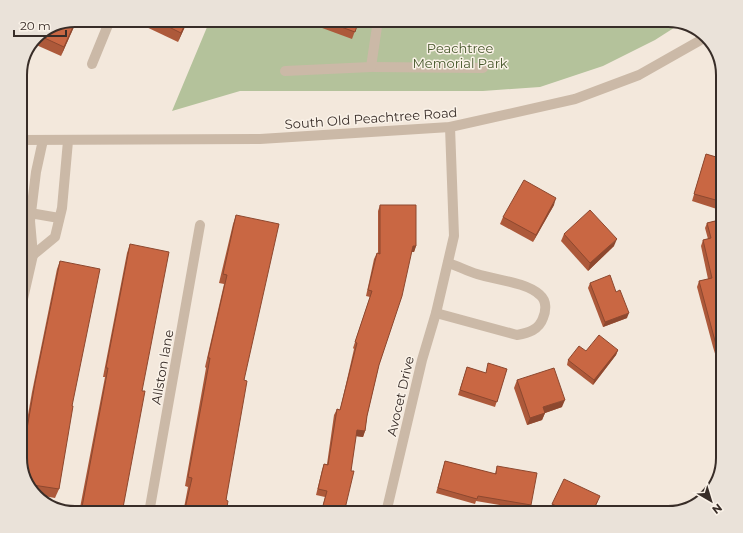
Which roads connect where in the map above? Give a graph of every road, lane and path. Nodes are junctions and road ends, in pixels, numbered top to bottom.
1 (107, 27) edge
2 (377, 27) edge
3 (700, 40) edge
4 (92, 64) dead end
5 (371, 67) junction
6 (483, 68) dead end
7 (285, 71) dead end
8 (450, 127) junction
9 (27, 140) edge
10 (43, 140) junction
11 (68, 141) junction
12 (30, 213) junction
13 (59, 218) junction
14 (200, 225) dead end
15 (33, 255) junction
16 (448, 263) junction
17 (27, 281) edge
18 (436, 313) junction
19 (151, 506) edge
20 (388, 506) edge

1 - 4 street
2 - 5 street
3 - 8 street, South Old Peachtree Road
5 - 6 street
5 - 7 street
8 - 11 street, South Old Peachtree Road
8 - 16 street, Avocet Drive
9 - 10 street, South Old Peachtree Road
10 - 11 street, South Old Peachtree Road
10 - 12 street
11 - 13 street
12 - 13 street
12 - 15 street
13 - 15 street
14 - 19 street, Allston lane
15 - 17 street
16 - 18 street, Avocet Drive
16 - 18 street
18 - 20 street, Avocet Drive

